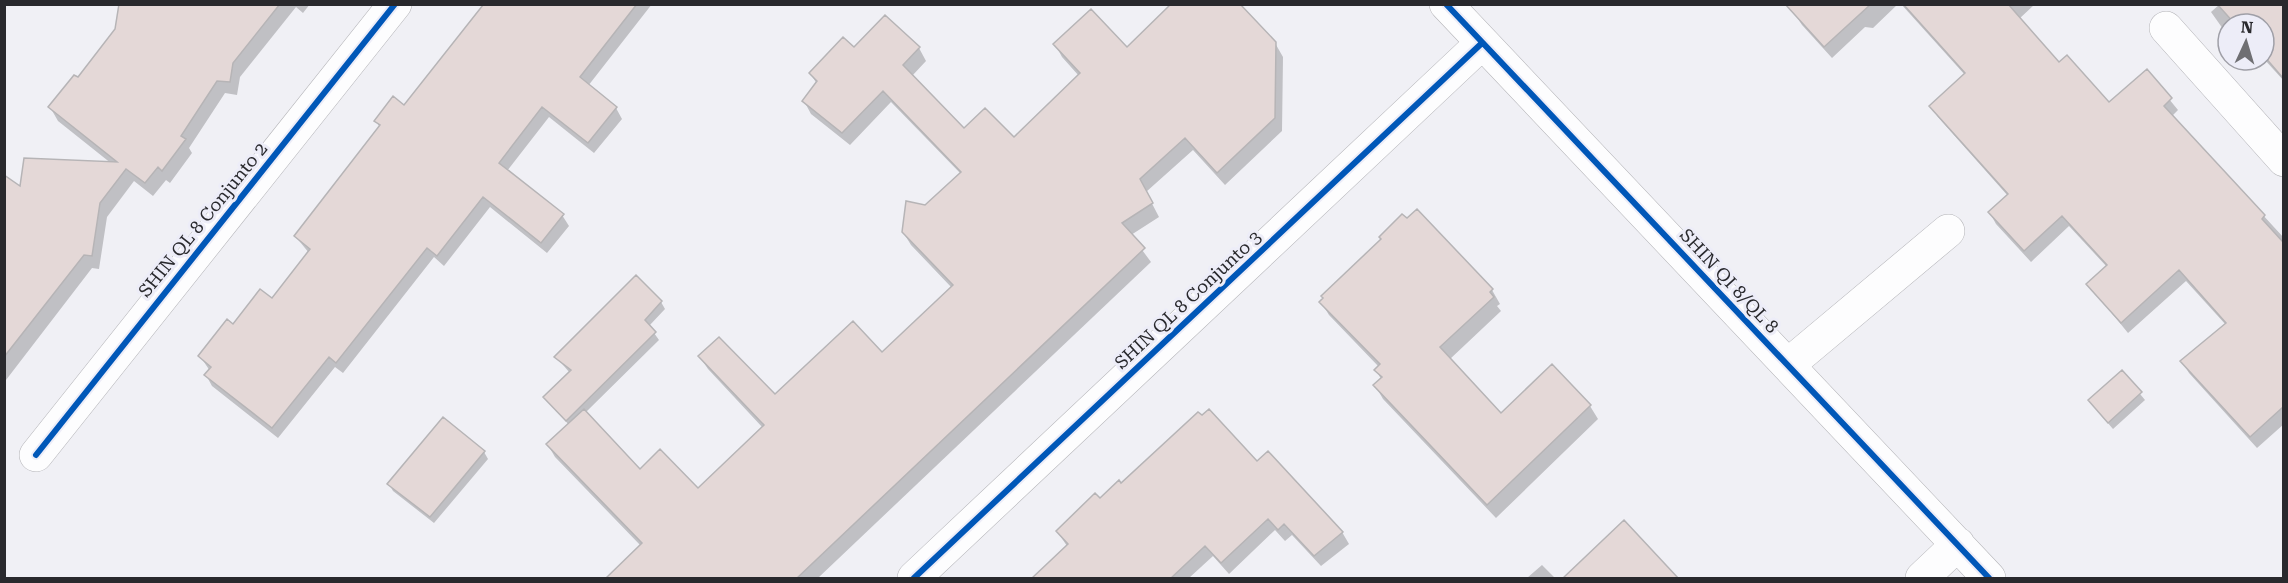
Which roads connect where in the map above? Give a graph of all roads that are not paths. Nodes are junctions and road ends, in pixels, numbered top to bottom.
1 (394, 4) edge
2 (1446, 4) edge
3 (2166, 28) dead end
4 (1482, 43) junction
5 (2283, 160) edge
6 (1948, 231) dead end
7 (1788, 365) junction
8 (36, 454) dead end
9 (1958, 544) junction
10 (914, 579) edge
11 (1922, 579) edge
12 (1989, 579) edge

1 - 8 street, SHIN QL 8 Conjunto 2
2 - 4 street, SHIN QI 8/QL 8
3 - 5 street
4 - 7 street, SHIN QI 8/QL 8
4 - 10 street, SHIN QL 8 Conjunto 3
6 - 7 street
7 - 9 street, SHIN QI 8/QL 8
9 - 11 street
9 - 12 street, SHIN QI 8/QL 8

